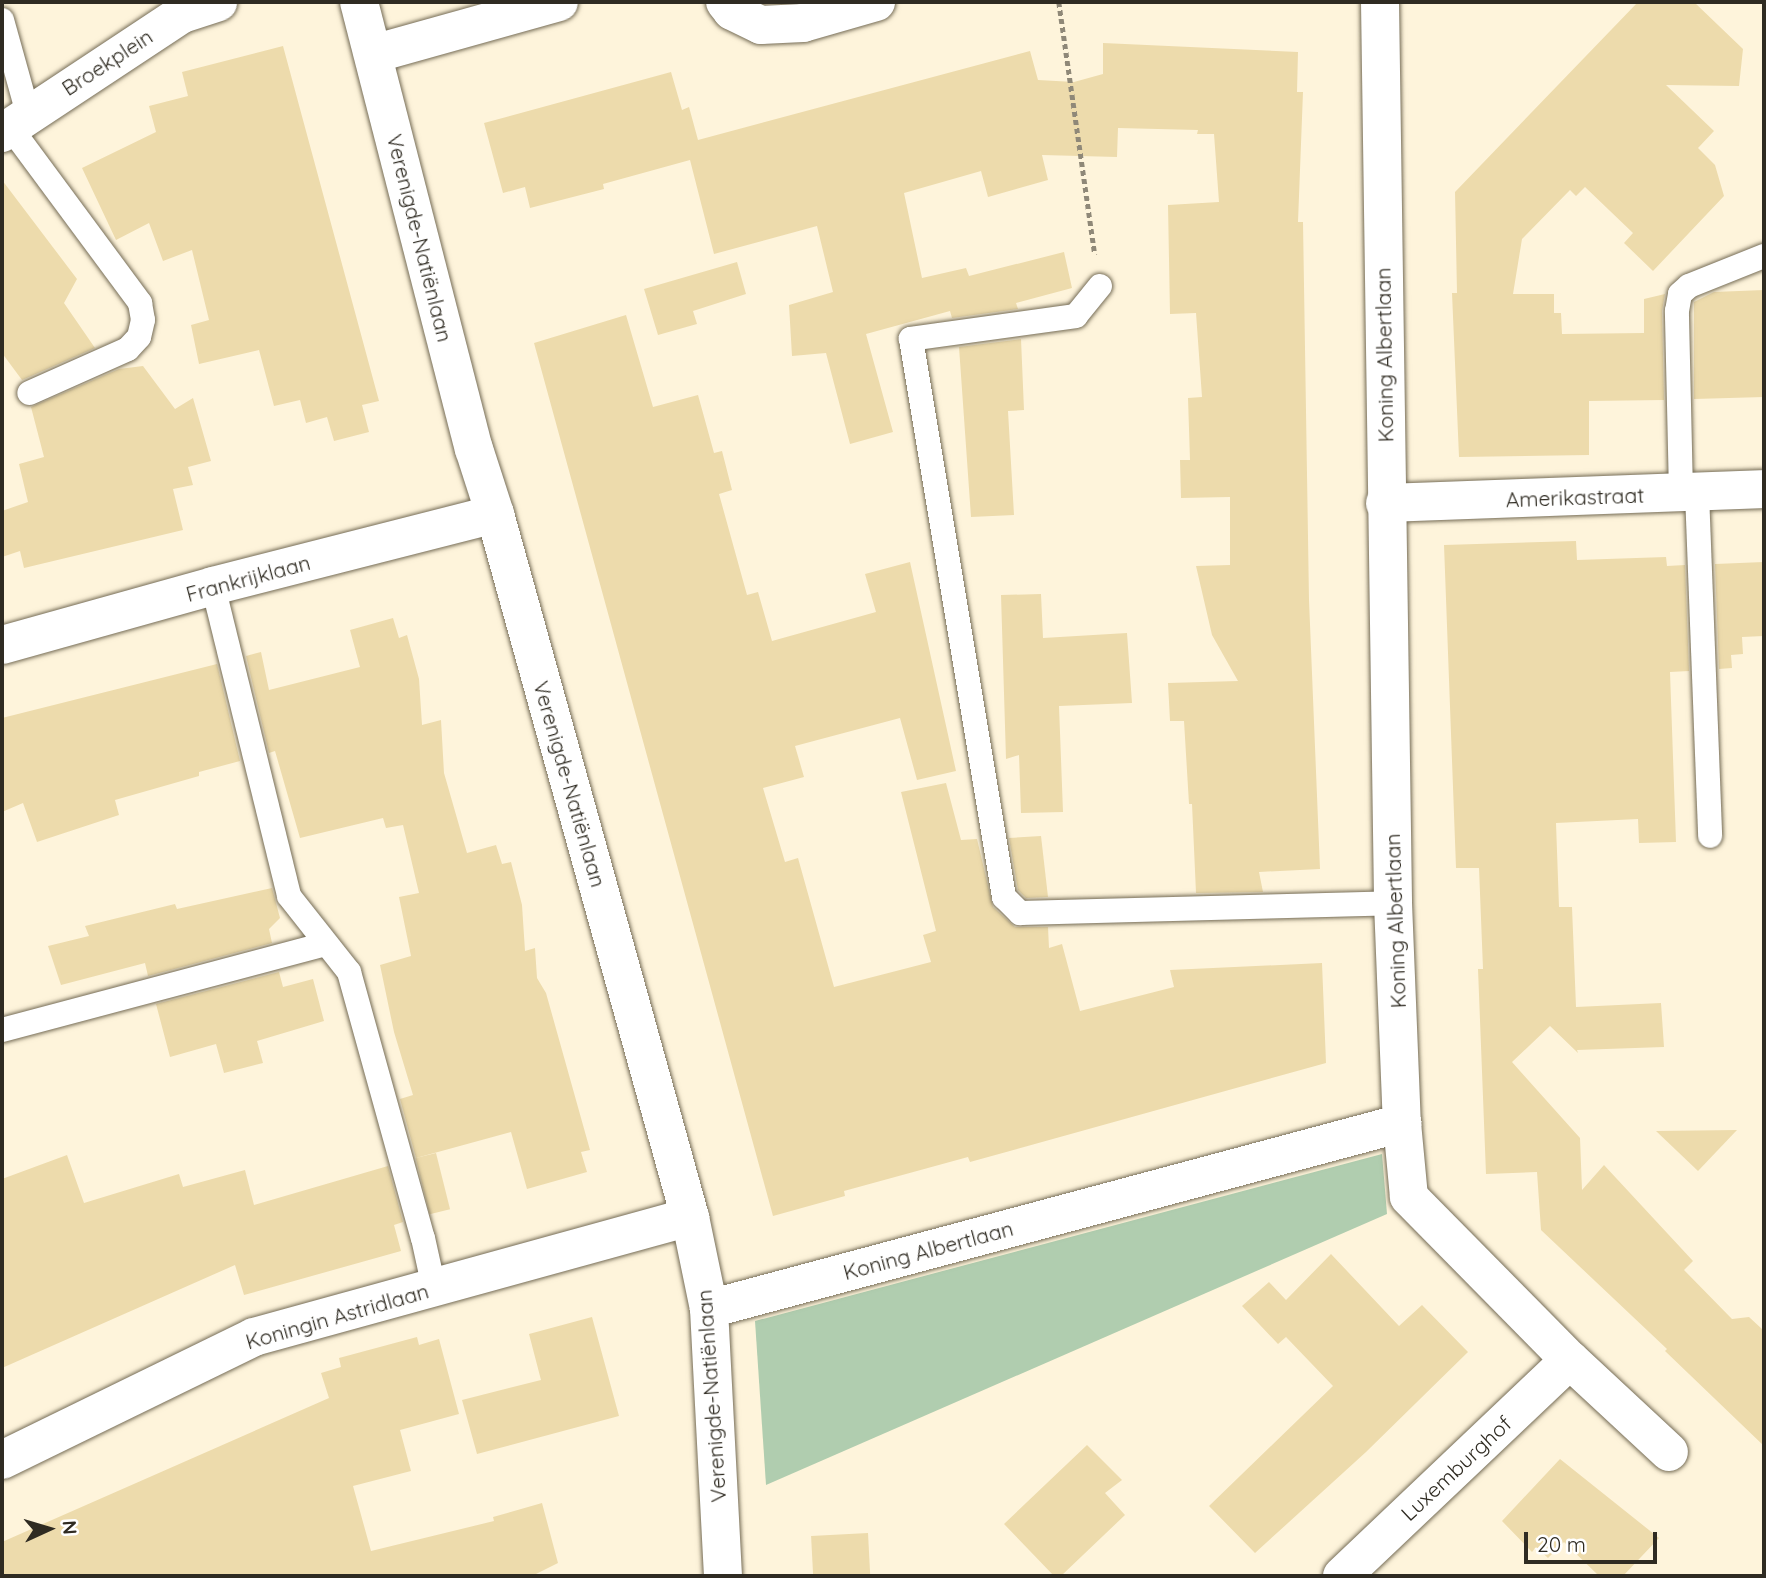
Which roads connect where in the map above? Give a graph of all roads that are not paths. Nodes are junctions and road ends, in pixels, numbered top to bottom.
1 (218, 2) edge
2 (359, 2) edge
3 (559, 2) edge
4 (725, 2) edge
5 (876, 2) edge
6 (1380, 2) edge
7 (2, 20) edge
8 (373, 54) junction
9 (13, 125) edge
10 (1764, 256) edge
11 (1100, 286) road end
12 (29, 393) dead end
13 (1764, 489) edge
14 (1689, 493) junction
15 (1385, 503) junction
16 (495, 514) junction
17 (213, 586) junction
18 (2, 645) edge
19 (1710, 835) dead end
20 (1393, 903) junction
21 (326, 944) junction
22 (2, 1030) edge
23 (1402, 1124) junction
24 (690, 1217) junction
25 (434, 1288) junction
26 (709, 1309) junction
27 (1570, 1360) junction
28 (1669, 1452) dead end
29 (2, 1460) edge
30 (723, 1576) edge
31 (1342, 1576) edge

1 - 9 street, Broekplein
2 - 8 street, Verenigde-Natiënlaan
3 - 8 street
4 - 5 street
6 - 15 street, Koning Albertlaan
7 - 9 lane
8 - 16 street, Verenigde-Natiënlaan
9 - 12 lane
10 - 14 lane
11 - 20 lane
13 - 14 street, Amerikastraat
14 - 15 street, Amerikastraat
14 - 19 lane
15 - 20 street, Koning Albertlaan
16 - 17 street, Frankrijklaan
16 - 24 street, Verenigde-Natiënlaan
17 - 18 street, Frankrijklaan
17 - 21 lane
20 - 23 street, Koning Albertlaan
21 - 22 lane
21 - 25 lane
23 - 26 street, Koning Albertlaan
23 - 27 street
24 - 25 street, Koningin Astridlaan
24 - 26 street, Verenigde-Natiënlaan
25 - 29 street, Koningin Astridlaan
26 - 30 street, Verenigde-Natiënlaan
27 - 28 street
27 - 31 street, Luxemburghof

